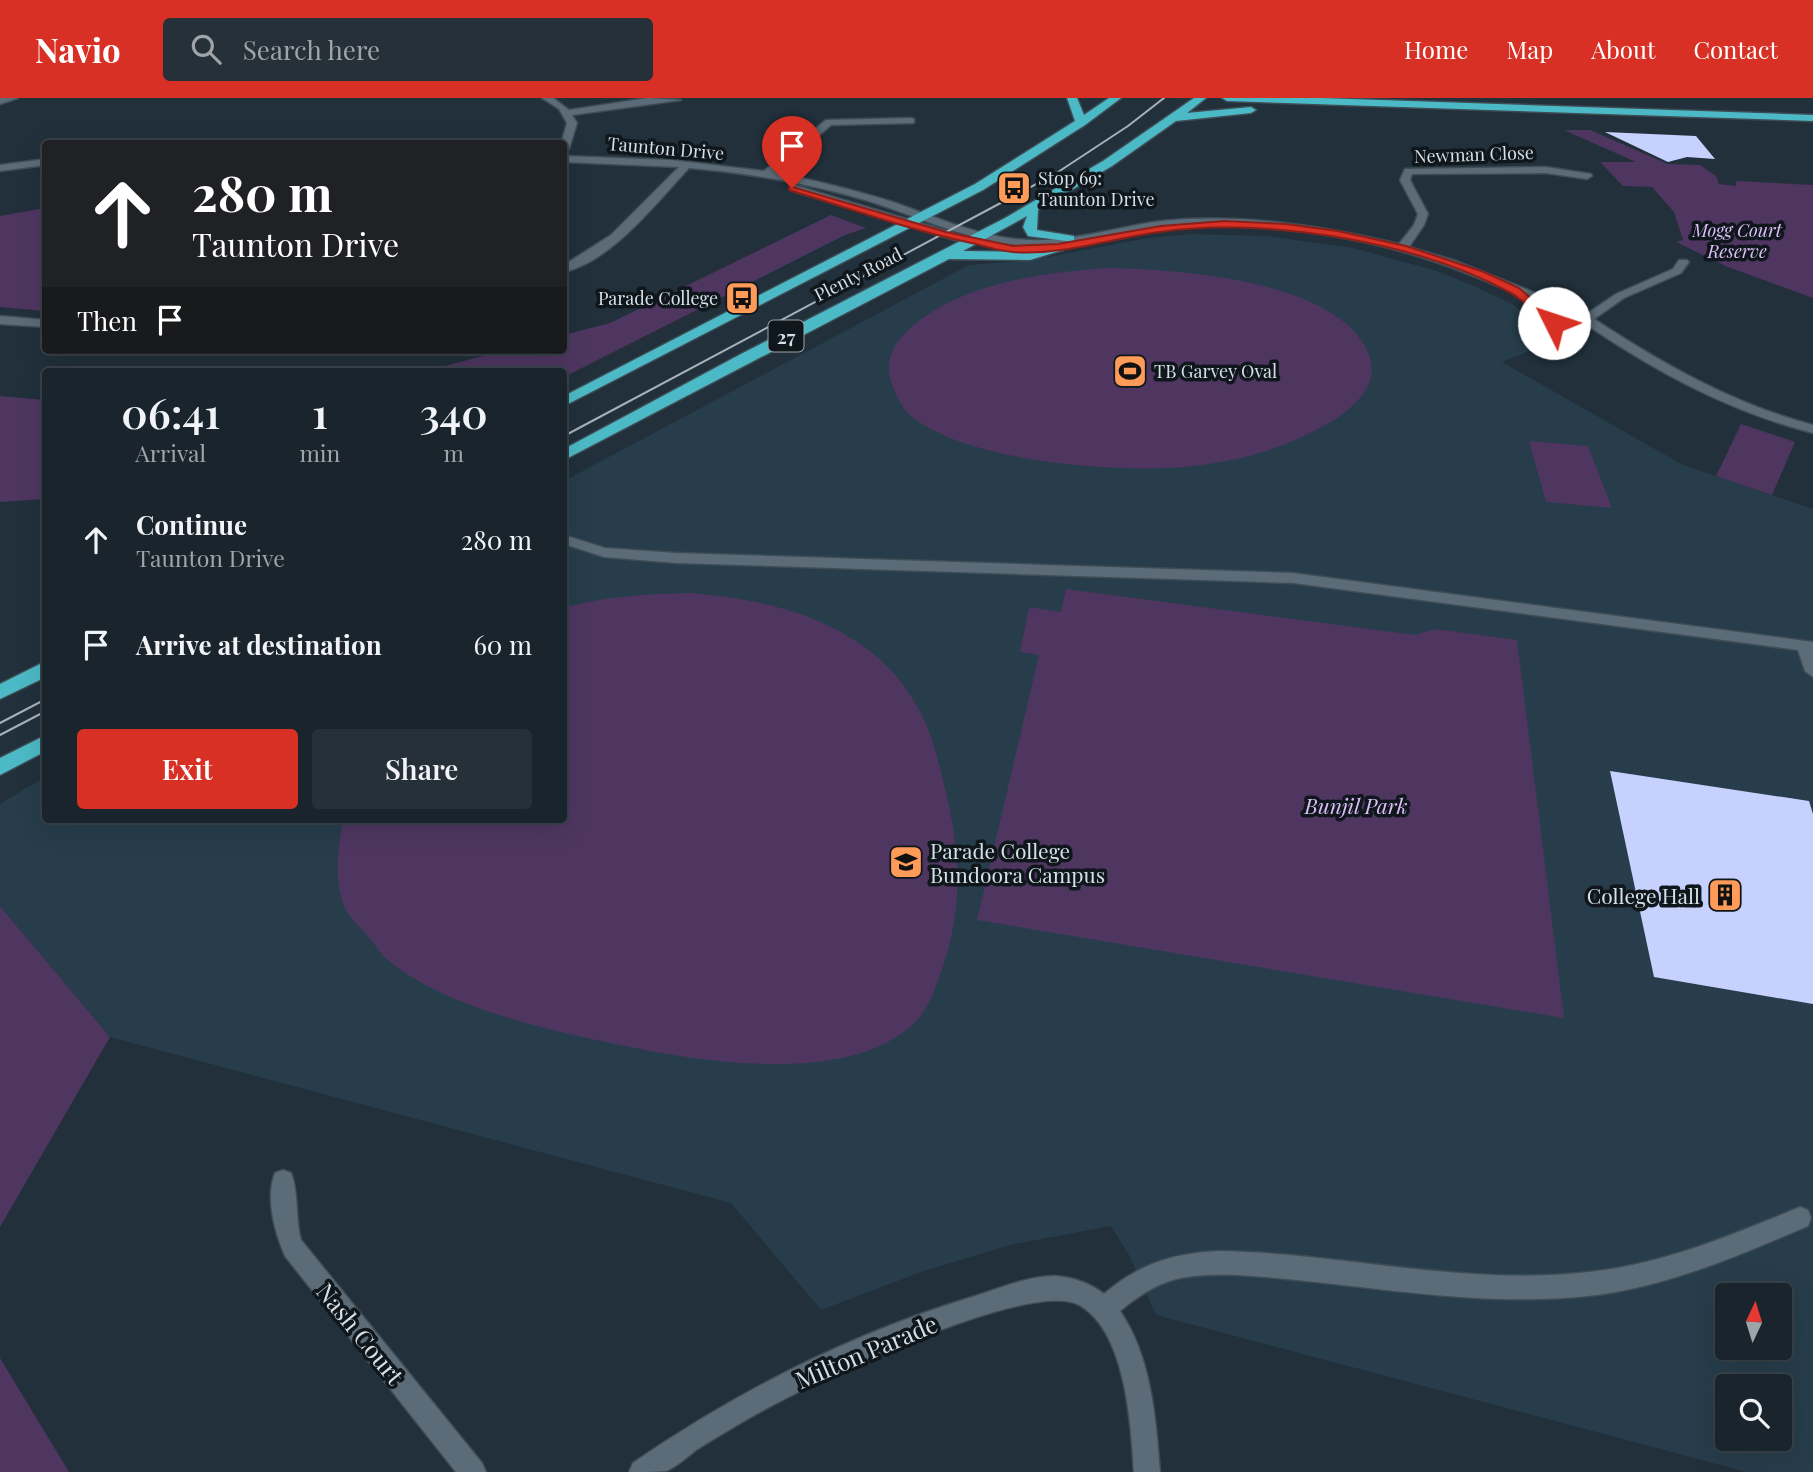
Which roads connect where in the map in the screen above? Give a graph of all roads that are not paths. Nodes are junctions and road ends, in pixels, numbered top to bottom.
1 (15, 98) edge
2 (546, 98) edge
3 (1072, 98) edge
4 (1116, 98) edge
5 (1201, 98) edge
6 (1227, 98) edge
7 (677, 100) dead end
8 (0, 101) edge
9 (1491, 106) junction
10 (568, 113) junction
11 (1175, 118) junction
12 (1813, 118) edge
13 (911, 121) dead end
14 (1081, 123) junction
15 (567, 141) edge
16 (567, 159) edge
17 (42, 163) edge
18 (686, 165) junction
19 (0, 168) edge
20 (765, 176) junction
21 (1587, 176) dead end
22 (1032, 209) junction
23 (927, 216) junction
24 (911, 224) junction
25 (986, 235) junction
26 (972, 241) junction
27 (1063, 243) junction
28 (1402, 248) junction
29 (942, 257) junction
30 (1683, 262) dead end
31 (567, 268) edge
32 (1516, 291) junction
33 (1620, 296) junction
34 (1565, 307) junction
35 (1545, 314) junction
36 (1589, 319) junction
37 (0, 320) edge
38 (42, 324) edge
39 (1574, 327) junction
40 (1633, 350) junction
41 (567, 400) edge
42 (1813, 429) edge
43 (567, 453) edge
44 (567, 540) edge
45 (1808, 646) edge
46 (42, 670) edge
47 (1813, 671) edge
48 (0, 692) edge
49 (42, 744) edge
50 (0, 767) edge
51 (283, 1181) dead end
52 (1800, 1218) dead end
53 (1104, 1309) junction
54 (473, 1472) edge
55 (642, 1472) edge
56 (1147, 1472) edge

1 - 8 street
2 - 10 street
3 - 14 highway
4 - 14 highway, Plenty Road / 27
5 - 11 highway, Plenty Road / 27
6 - 9 highway
7 - 10 street
9 - 11 highway
9 - 12 highway
10 - 15 street
11 - 22 highway, Plenty Road / 27
13 - 20 street
14 - 23 highway, Plenty Road / 27
16 - 18 street, Taunton Drive
17 - 19 street
18 - 20 street, Taunton Drive
18 - 31 street
20 - 23 street, Taunton Drive
20 - 24 street, Taunton Drive
21 - 28 street, Newman Close
22 - 25 highway, Plenty Road / 27
22 - 27 highway
23 - 24 highway, Plenty Road / 27
23 - 25 street, Taunton Drive
24 - 26 street, Taunton Drive
24 - 41 highway, Plenty Road / 27
25 - 26 highway, Plenty Road / 27
25 - 27 street, Taunton Drive
26 - 27 street, Taunton Drive
26 - 29 highway, Plenty Road / 27
27 - 28 street
27 - 29 highway
28 - 32 street
29 - 43 highway, Plenty Road / 27
30 - 33 street
32 - 34 street
32 - 35 street
33 - 34 street
33 - 36 street
34 - 35 street
34 - 36 street
35 - 39 street
36 - 39 street
36 - 40 street
37 - 38 street
39 - 40 street
40 - 42 street
44 - 45 street
45 - 47 street
46 - 48 highway
49 - 50 highway
51 - 54 street, Nash Court
52 - 53 street
53 - 55 street, Milton Parade
53 - 56 street

